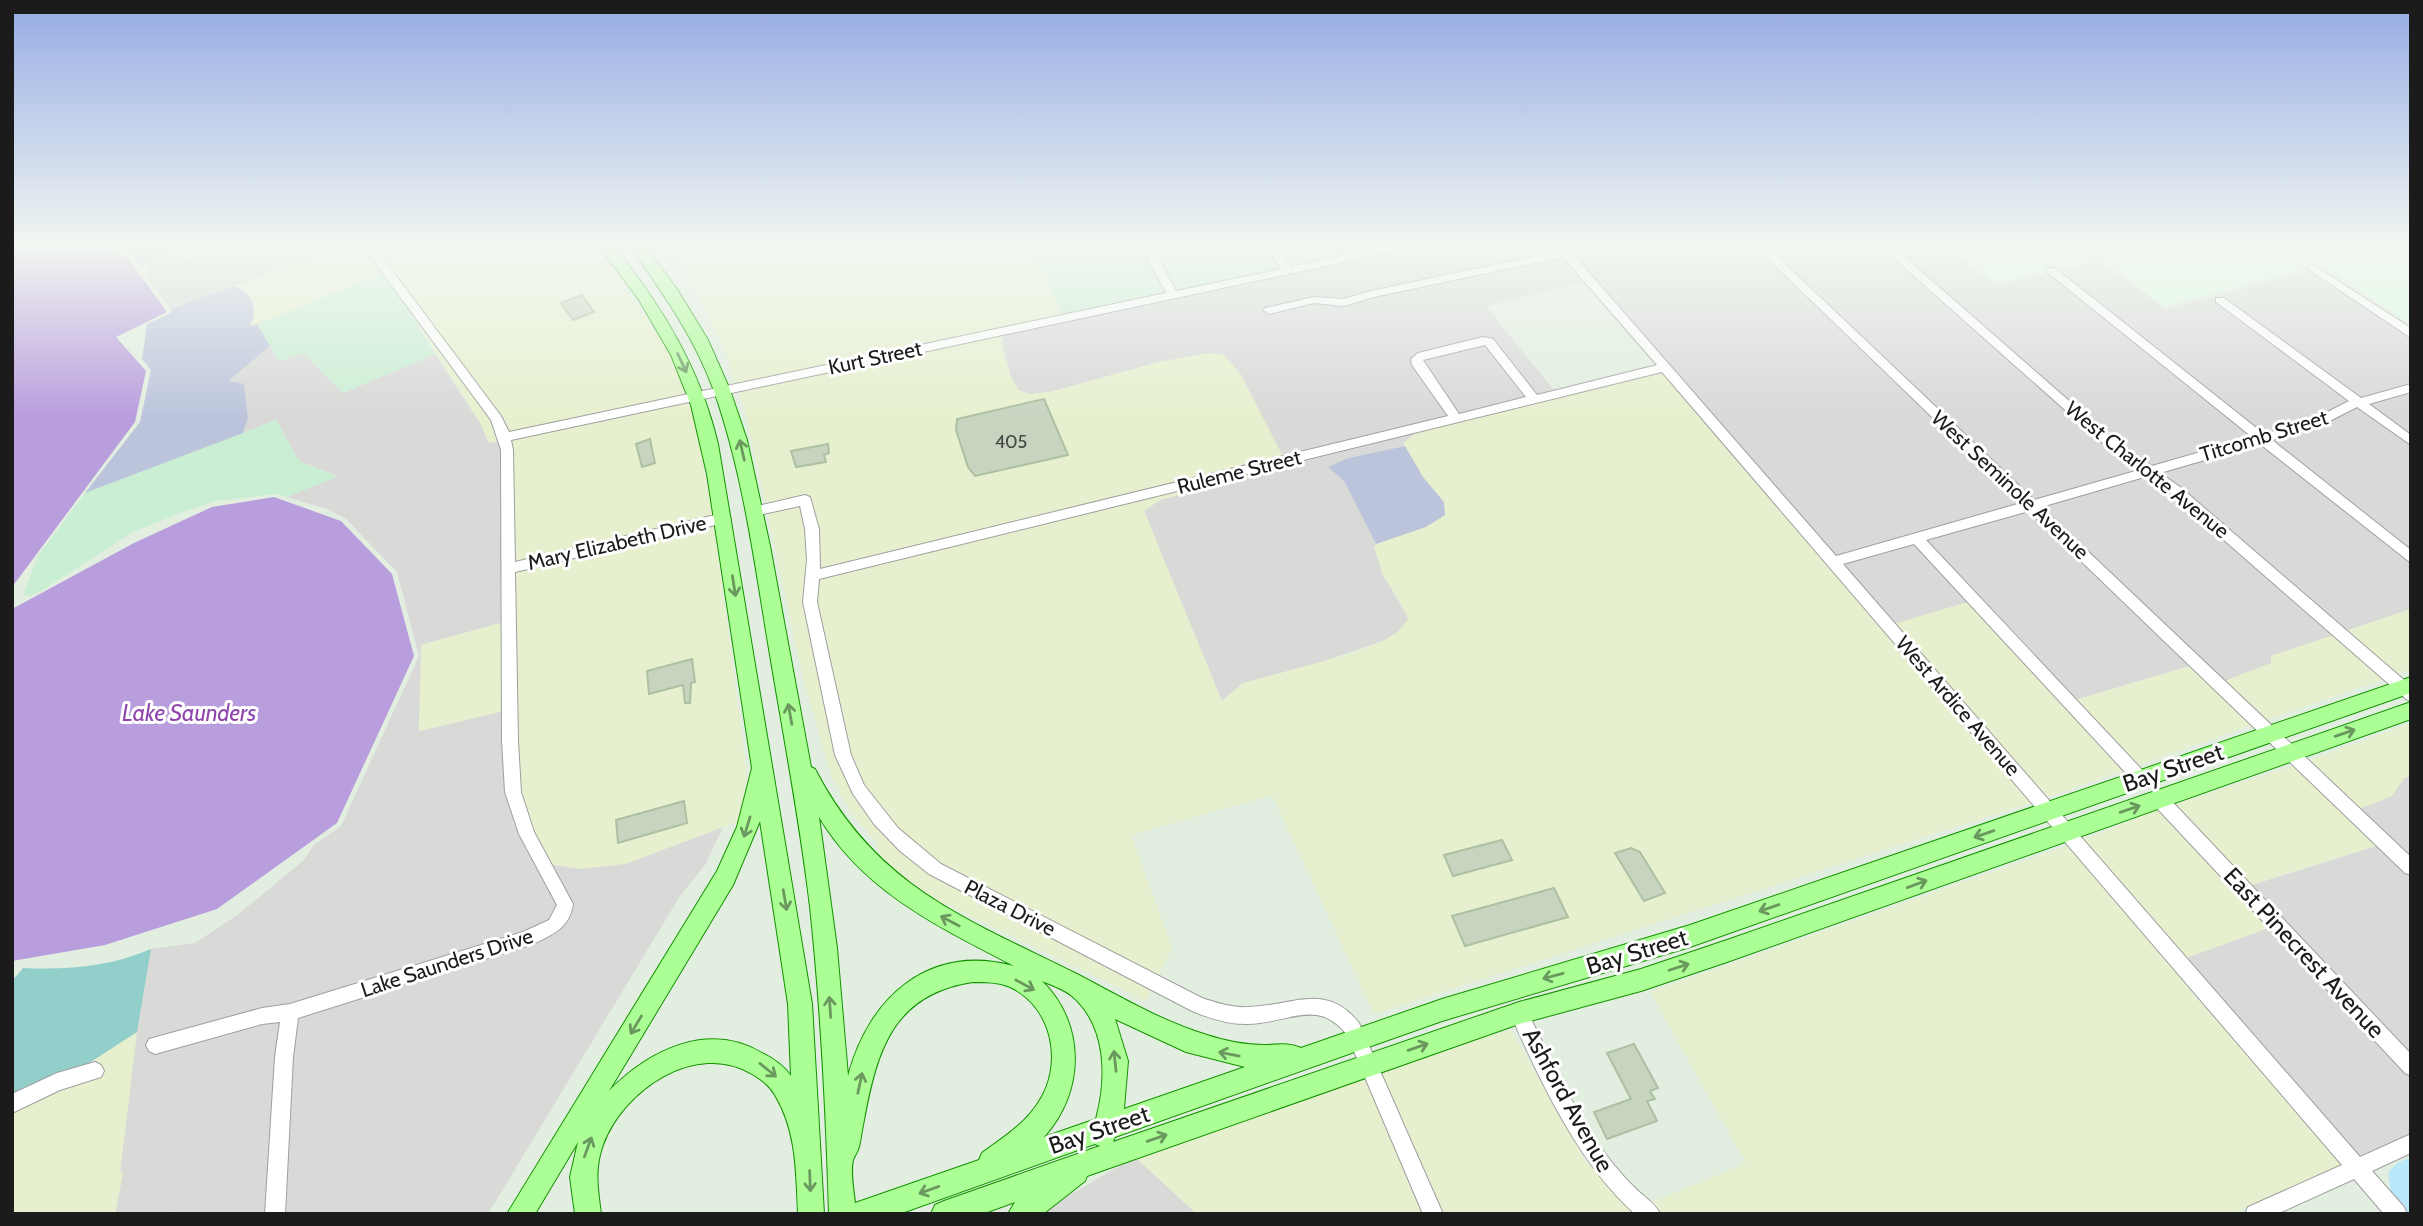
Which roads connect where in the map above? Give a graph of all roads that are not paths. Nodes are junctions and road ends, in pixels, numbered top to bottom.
1 (409, 302) edge
2 (649, 302) edge
3 (679, 302) edge
4 (1139, 302) edge
5 (1304, 302) edge
6 (1609, 302) edge
7 (1819, 302) edge
8 (1949, 302) edge
9 (2091, 302) edge
10 (2223, 302) edge
11 (2364, 302) edge
12 (1269, 310) dead end
13 (2411, 334) edge
14 (1666, 367) junction
15 (2411, 388) edge
16 (724, 390) junction
17 (696, 395) junction
18 (1534, 399) junction
19 (2358, 402) junction
20 (1456, 419) junction
21 (504, 437) junction
22 (2262, 438) junction
23 (2411, 441) edge
24 (2149, 472) junction
25 (716, 474) junction
26 (2033, 506) junction
27 (754, 512) junction
28 (724, 518) junction
29 (1917, 539) junction
30 (2411, 558) edge
31 (1834, 562) junction
32 (510, 568) junction
33 (764, 571) junction
34 (812, 576) junction
35 (2408, 689) edge
36 (2411, 710) edge
37 (2267, 729) junction
38 (797, 750) junction
39 (2291, 751) junction
40 (762, 760) junction
41 (2141, 779) junction
42 (2159, 799) junction
43 (2049, 811) junction
44 (2066, 831) junction
45 (2411, 868) edge
46 (1865, 875) junction
47 (1881, 897) junction
48 (1628, 956) junction
49 (1641, 980) junction
50 (1076, 986) junction
51 (290, 1012) junction
52 (1519, 1013) junction
53 (1358, 1040) junction
54 (155, 1045) dead end
55 (1321, 1053) junction
56 (1369, 1063) junction
57 (2411, 1067) edge
58 (95, 1072) dead end
59 (12, 1104) edge
60 (1106, 1128) junction
61 (2411, 1143) edge
62 (809, 1147) junction
63 (1093, 1160) junction
64 (2356, 1167) junction
65 (841, 1173) junction
66 (974, 1174) junction
67 (542, 1179) junction
68 (275, 1214) edge
69 (520, 1214) edge
70 (529, 1214) edge
71 (588, 1214) edge
72 (811, 1214) edge
73 (842, 1214) edge
74 (861, 1214) edge
75 (944, 1214) edge
76 (1021, 1214) edge
77 (1433, 1214) edge
78 (1650, 1214) edge
79 (2255, 1214) edge
80 (2397, 1214) edge

1 - 21 street
2 -> 17 main road
3 - 16 main road
4 - 16 street, Kurt Street
5 - 12 street
6 - 14 street, West Ardice Avenue
7 - 26 street, West Seminole Avenue
8 - 24 street, West Charlotte Avenue
9 - 22 street
10 - 19 street
11 - 13 street
14 - 18 street, Ruleme Street
14 - 31 street, West Ardice Avenue
15 - 19 street, Titcomb Street
16 - 17 street, Kurt Street
27 -> 16 main road
17 - 21 street, Kurt Street
17 - 25 main road
18 - 20 street, Ruleme Street
18 - 20 street
19 - 22 street, Titcomb Street
19 - 23 street
20 - 34 street, Ruleme Street
21 - 32 street, Lake Saunders Drive
22 - 24 street, Titcomb Street
22 - 30 street
24 - 26 street, Titcomb Street
24 - 35 street, West Charlotte Avenue
25 - 27 main road
25 - 28 main road
26 - 29 street, Titcomb Street
26 - 37 street, West Seminole Avenue
27 - 33 main road
27 - 34 street
28 - 32 street, Mary Elizabeth Drive
28 - 33 main road
28 -> 40 main road
29 - 31 street, Titcomb Street
29 - 41 street
31 - 43 street, West Ardice Avenue
32 - 51 street, Lake Saunders Drive
38 -> 33 main road
34 - 53 street, Plaza Drive
35 - 37 main road, Bay Street
39 -> 36 main road, Bay Street
37 - 39 street, West Seminole Avenue
37 - 41 main road, Bay Street
50 -> 38 main road
65 -> 38 main road
39 - 42 main road, Bay Street
39 - 45 street, West Seminole Avenue
40 -> 62 main road
40 -> 67 main road
41 - 43 main road, Bay Street
44 -> 42 main road, Bay Street
42 - 57 street, East Pinecrest Avenue
43 - 44 street, West Ardice Avenue
43 -> 46 main road, Bay Street
47 -> 44 main road, Bay Street
44 - 64 street, West Ardice Avenue
46 - 47 street
46 -> 48 main road, Bay Street
49 -> 47 main road, Bay Street
48 - 49 street
48 -> 53 main road, Bay Street
49 - 52 main road, Bay Street
55 -> 50 main road
60 -> 50 main road
51 - 54 street, Lake Saunders Drive
51 - 68 street
56 -> 52 main road, Bay Street
52 - 78 street, Ashford Avenue
53 - 55 main road, Bay Street
53 - 56 street, Plaza Drive
55 - 60 main road, Bay Street
63 -> 56 main road, Bay Street
56 - 77 street
58 - 59 street
60 - 63 main road
60 - 66 main road, Bay Street
61 - 64 street
71 -> 62 main road
62 -> 72 main road
63 - 75 main road, Bay Street
63 - 76 main road
64 - 79 street
64 - 80 street, West Ardice Avenue
65 -> 66 main road
65 - 73 main road
66 -> 74 main road, Bay Street
67 - 69 main road
67 - 70 main road

